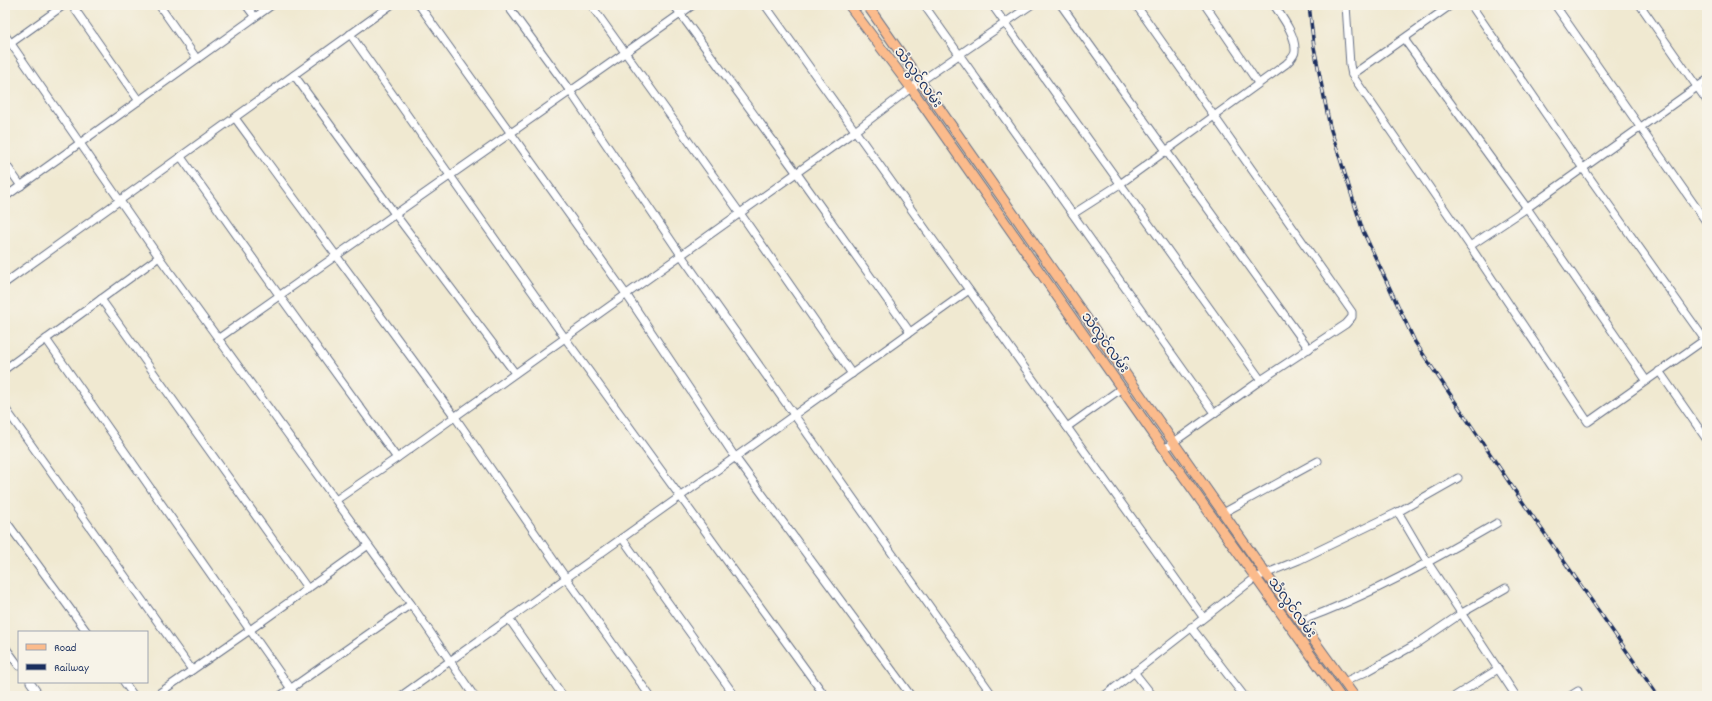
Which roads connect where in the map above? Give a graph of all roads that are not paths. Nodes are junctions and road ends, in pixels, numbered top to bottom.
1 (64, 5) edge
2 (72, 5) edge
3 (158, 5) edge
4 (246, 5) edge
5 (272, 5) edge
6 (391, 5) edge
7 (419, 5) edge
8 (507, 5) edge
9 (591, 5) edge
10 (674, 5) edge
11 (693, 5) edge
12 (765, 5) edge
13 (849, 5) edge
14 (867, 5) edge
15 (924, 5) edge
16 (992, 5) edge
17 (1031, 5) edge
18 (1061, 5) edge
19 (1136, 5) edge
20 (1204, 5) edge
21 (1274, 5) edge
22 (1346, 5) edge
23 (1451, 5) edge
24 (1471, 5) edge
25 (1555, 5) edge
26 (1640, 5) edge
27 (680, 14) junction
28 (255, 17) junction
29 (1005, 23) junction
30 (350, 34) junction
31 (5, 35) edge
32 (1404, 39) junction
33 (11, 43) junction
34 (625, 53) junction
35 (960, 55) junction
36 (197, 59) junction
37 (294, 75) junction
38 (1352, 75) junction
39 (1707, 80) edge
40 (922, 82) junction
41 (1258, 83) junction
42 (1697, 87) junction
43 (911, 88) junction
44 (570, 91) junction
45 (139, 101) junction
46 (1707, 101) edge
47 (1214, 116) junction
48 (235, 118) junction
49 (1640, 127) junction
50 (855, 131) junction
51 (511, 132) junction
52 (80, 144) junction
53 (1166, 150) junction
54 (181, 157) junction
55 (5, 163) edge
56 (1582, 167) junction
57 (796, 172) junction
58 (450, 175) junction
59 (1120, 184) junction
60 (21, 186) junction
61 (5, 197) edge
62 (120, 201) junction
63 (1527, 208) junction
64 (740, 213) junction
65 (395, 214) junction
66 (1073, 214) junction
67 (1707, 223) edge
68 (1470, 246) junction
69 (681, 255) junction
70 (336, 256) junction
71 (159, 257) junction
72 (5, 283) edge
73 (969, 290) junction
74 (626, 294) junction
75 (279, 296) junction
76 (101, 299) junction
77 (910, 332) junction
78 (219, 338) junction
79 (565, 338) junction
80 (46, 339) junction
81 (1706, 339) edge
82 (1309, 349) junction
83 (5, 369) edge
84 (1659, 371) junction
85 (515, 373) junction
86 (852, 374) junction
87 (1261, 380) junction
88 (1646, 380) junction
89 (1122, 388) junction
90 (5, 408) edge
91 (1214, 413) junction
92 (794, 415) junction
93 (455, 417) junction
94 (1067, 427) junction
95 (1707, 440) edge
96 (1174, 442) junction
97 (1164, 449) junction
98 (735, 457) junction
99 (397, 458) junction
100 (1318, 461) dead end
101 (1458, 478) dead end
102 (679, 497) junction
103 (336, 500) junction
104 (1398, 512) junction
105 (1223, 513) junction
106 (5, 520) edge
107 (1497, 523) dead end
108 (622, 538) junction
109 (368, 546) junction
110 (1428, 563) junction
111 (1266, 574) junction
112 (566, 578) junction
113 (1255, 578) junction
114 (1506, 588) dead end
115 (308, 589) junction
116 (411, 604) junction
117 (1462, 613) junction
118 (1203, 617) junction
119 (509, 619) junction
120 (1300, 621) junction
121 (1191, 627) junction
122 (250, 630) junction
123 (86, 631) edge
124 (5, 646) edge
125 (449, 662) junction
126 (18, 665) edge
127 (1498, 669) junction
128 (192, 670) junction
129 (1134, 672) junction
130 (1344, 682) junction
131 (31, 683) edge
132 (125, 683) edge
133 (290, 688) junction
134 (1578, 691) dead end
135 (37, 695) edge
136 (134, 696) edge
137 (155, 696) edge
138 (280, 696) edge
139 (296, 696) edge
140 (401, 696) edge
141 (474, 696) edge
142 (563, 696) edge
143 (650, 696) edge
144 (735, 696) edge
145 (825, 696) edge
146 (911, 696) edge
147 (993, 696) edge
148 (1104, 696) edge
149 (1153, 696) edge
150 (1244, 696) edge
151 (1340, 696) edge
152 (1354, 696) edge
153 (1455, 696) edge
154 (1516, 696) edge
155 (1570, 696) edge

1 - 33 street
2 - 45 street
3 - 36 street
4 - 28 street
5 - 28 street
6 - 30 street
7 - 51 street
8 - 44 street
9 - 34 street
10 - 27 street
11 - 27 street
12 - 50 street
13 - 43 main road, သံလွင်လမ်း
14 - 40 main road, သံလွင်လမ်း
15 - 35 street
16 - 29 street
17 - 29 street
18 - 53 street
19 - 47 street
20 - 41 street
21 - 41 street
22 - 38 street
23 - 32 street
24 - 56 street
25 - 49 street
26 - 42 street
27 - 34 street
27 - 57 street
28 - 36 street
29 - 35 street
29 - 59 street
30 - 37 street
30 - 58 street
31 - 33 street
32 - 38 street
32 - 63 street
33 - 52 street
34 - 44 street
34 - 64 street
35 - 40 street
35 - 66 street
36 - 45 street
37 - 48 street
37 - 65 street
38 - 68 street
39 - 42 street
40 - 43 street
40 - 96 main road, သံလွင်လမ်း
41 - 47 street
42 - 46 street
42 - 49 street
43 - 50 street
43 - 89 main road, သံလွင်လမ်း
44 - 51 street
44 - 69 street
45 - 52 street
47 - 53 street
47 - 82 street
48 - 54 street
48 - 70 street
49 - 56 street
49 - 67 street
50 - 57 street
50 - 73 street
51 - 58 street
51 - 74 street
52 - 60 street
52 - 62 street
53 - 59 street
53 - 82 street
54 - 62 street
54 - 75 street
55 - 60 street
56 - 63 street
56 - 81 street
57 - 64 street
57 - 77 street
58 - 65 street
58 - 79 street
59 - 66 street
59 - 87 street
60 - 61 street
62 - 71 street
62 - 72 street
63 - 68 street
63 - 88 street
64 - 69 street
64 - 86 street
65 - 70 street
65 - 85 street
66 - 91 street
68 - 88 street
69 - 74 street
69 - 92 street
70 - 75 street
70 - 93 street
71 - 76 street
71 - 78 street
73 - 77 street
73 - 94 street
74 - 79 street
74 - 98 street
75 - 78 street
75 - 99 street
76 - 80 street
76 - 115 street
77 - 86 street
78 - 103 street
79 - 85 street
79 - 102 street
80 - 83 street
80 - 122 street
81 - 84 street
82 - 87 street
84 - 88 street
84 - 95 street
85 - 93 street
86 - 92 street
87 - 91 street
89 - 94 street
89 - 97 main road, သံလွင်လမ်း
90 - 128 street
91 - 96 street
92 - 98 street
92 - 147 street
93 - 99 street
93 - 112 street
94 - 118 street
96 - 97 street
96 - 105 main road, သံလွင်လမ်း
97 - 113 main road, သံလွင်လမ်း
98 - 102 street
98 - 146 street
99 - 103 street
100 - 105 street
101 - 104 street
102 - 108 street
102 - 145 street
103 - 109 street
104 - 110 street
104 - 111 street
105 - 111 main road, သံလွင်လမ်း
106 - 123 street
107 - 110 street
108 - 112 street
108 - 144 street
109 - 115 street
109 - 116 street
110 - 117 street
110 - 120 street
111 - 113 street
111 - 120 main road, သံလွင်လမ်း
112 - 119 street
112 - 143 street
113 - 118 street
113 - 151 main road, သံလွင်လမ်း
114 - 117 street
115 - 122 street
116 - 125 street
116 - 133 street
117 - 127 street
117 - 130 street
118 - 121 street
119 - 125 street
119 - 142 street
120 - 130 main road, သံလွင်လမ်း
121 - 129 street
121 - 150 street
122 - 128 street
122 - 133 street
124 - 126 street
125 - 140 street
125 - 141 street
127 - 153 street
127 - 154 street
128 - 137 street
129 - 148 street
129 - 149 street
130 - 152 main road, သံလွင်လမ်း
131 - 135 street
132 - 136 street
133 - 138 street
133 - 139 street
134 - 155 street

